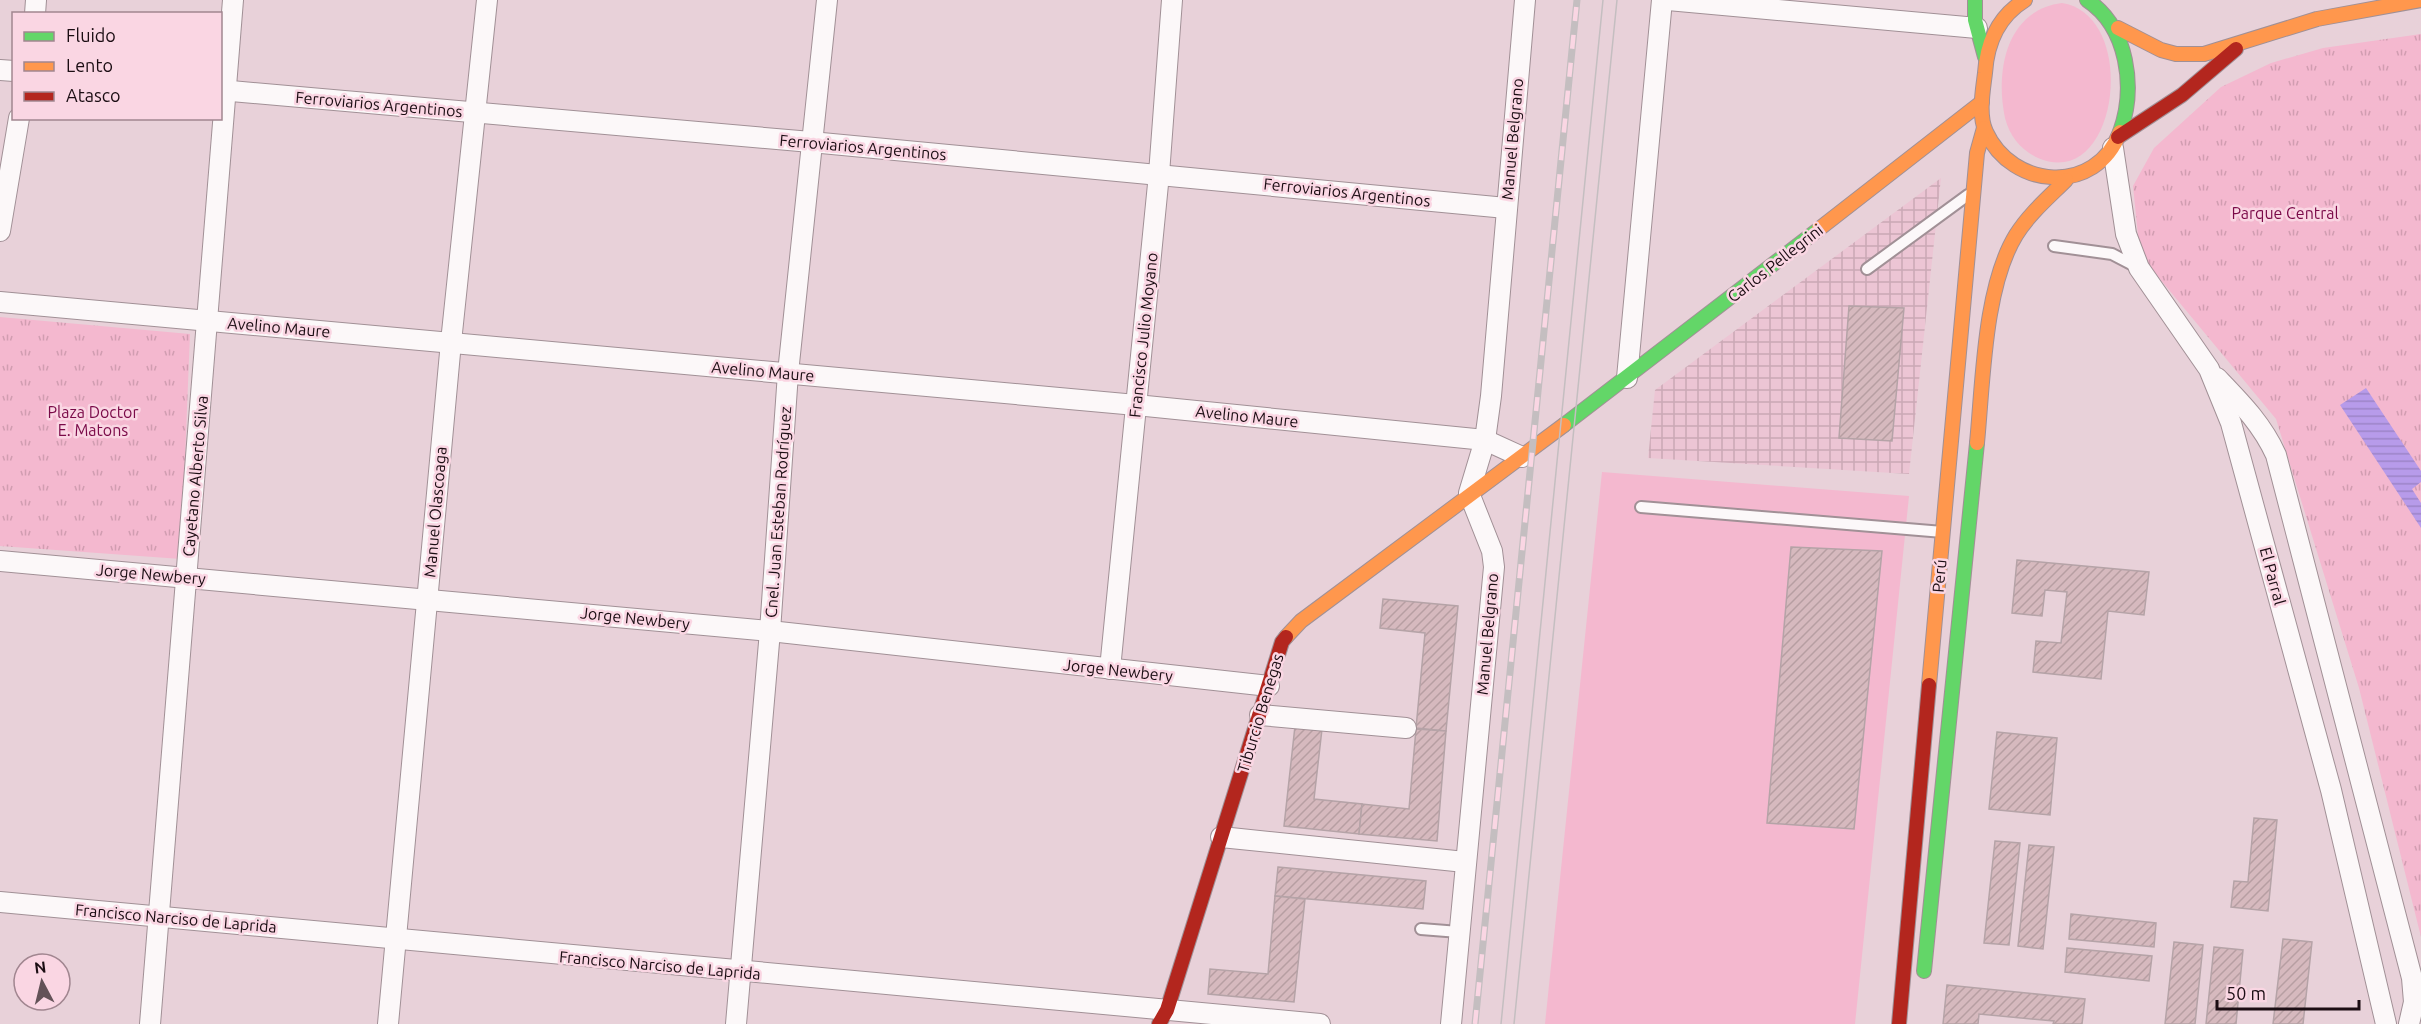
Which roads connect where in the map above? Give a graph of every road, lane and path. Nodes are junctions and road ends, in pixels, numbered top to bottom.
1 (234, 0) edge
2 (487, 0) edge
3 (826, 0) edge
4 (1172, 0) edge
5 (1525, 0) edge
6 (1662, 0) edge
7 (1668, 0) edge
8 (1975, 0) edge
9 (2025, 0) edge
10 (2087, 0) edge
11 (2421, 0) edge
12 (2100, 4) edge
13 (1977, 28) junction
14 (2118, 28) junction
15 (2241, 45) junction
16 (1985, 57) junction
17 (224, 90) edge
18 (1982, 102) junction
19 (476, 112) junction
20 (19, 120) edge
21 (1984, 128) junction
22 (812, 142) junction
23 (2116, 143) junction
24 (1159, 174) junction
25 (2066, 180) junction
26 (1974, 190) junction
27 (1506, 208) junction
28 (0, 231) edge
29 (2054, 246) dead end
30 (2139, 268) junction
31 (1867, 269) dead end
32 (0, 302) edge
33 (209, 320) junction
34 (451, 342) junction
35 (2209, 369) junction
36 (788, 373) junction
37 (1627, 378) junction
38 (1136, 405) junction
39 (1567, 423) joint
40 (1485, 440) junction
41 (1521, 457) junction
42 (1469, 493) junction
43 (1641, 507) dead end
44 (1943, 532) junction
45 (0, 561) edge
46 (186, 577) junction
47 (427, 598) junction
48 (770, 631) junction
49 (1110, 669) junction
50 (1269, 686) junction
51 (1260, 715) junction
52 (1406, 728) dead end
53 (1221, 837) junction
54 (1465, 862) junction
55 (0, 902) edge
56 (158, 916) junction
57 (1421, 929) dead end
58 (1459, 932) junction
59 (396, 940) junction
60 (740, 972) junction
61 (1922, 989) dead end
62 (1163, 1017) edge
63 (150, 1024) edge
64 (388, 1024) edge
65 (736, 1024) edge
66 (1320, 1024) edge
67 (1451, 1024) edge
68 (1899, 1024) edge
69 (2386, 1024) edge
70 (2409, 1024) edge

1 - 17 street, Cayetano Alberto Silva
2 - 19 street, Manuel Olascoaga
3 - 22 street, Cnel. Juan Esteban Rodríguez
4 - 24 street, Francisco Julio Moyano
5 - 27 street, Manuel Belgrano
6 - 37 street
7 - 13 street
8 - 13 main road
9 - 16 main road
10 - 12 main road
11 - 15 main road
12 - 14 main road
13 - 16 main road
14 - 15 main road
14 - 23 main road
15 - 23 main road
16 - 18 main road
17 - 19 street, Ferroviarios Argentinos
17 - 33 street, Cayetano Alberto Silva
18 - 21 main road
18 - 37 main road, Carlos Pellegrini
19 - 22 street, Ferroviarios Argentinos
19 - 34 street, Manuel Olascoaga
20 - 28 street
21 - 25 main road
21 - 26 main road, Perú
22 - 24 street, Ferroviarios Argentinos
22 - 36 street, Cnel. Juan Esteban Rodríguez
23 - 25 main road
23 - 30 street, El Parral
24 - 27 street, Ferroviarios Argentinos
24 - 38 street, Francisco Julio Moyano
25 - 61 main road, Perú
26 - 31 lane
26 - 44 main road, Perú
27 - 40 street, Manuel Belgrano
29 - 30 lane
30 - 35 street, El Parral
32 - 33 street, Avelino Maure
33 - 34 street, Avelino Maure
33 - 46 street, Cayetano Alberto Silva
34 - 36 street, Avelino Maure
34 - 47 street, Manuel Olascoaga
35 - 69 street, El Parral
35 - 70 street
36 - 38 street, Avelino Maure
36 - 48 street, Cnel. Juan Esteban Rodríguez
37 - 39 main road, Carlos Pellegrini
38 - 40 street, Avelino Maure
38 - 49 street, Francisco Julio Moyano
39 - 41 main road, Tiburcio Benegas
40 - 41 street, Avelino Maure
40 - 42 street, Manuel Belgrano
41 - 42 main road, Tiburcio Benegas
42 - 50 main road, Tiburcio Benegas
42 - 54 street, Manuel Belgrano
43 - 44 lane
44 - 68 main road, Perú
45 - 46 street, Jorge Newbery
46 - 47 street, Jorge Newbery
46 - 56 street, Cayetano Alberto Silva
47 - 48 street, Jorge Newbery
47 - 59 street, Manuel Olascoaga
48 - 49 street, Jorge Newbery
48 - 60 street, Cnel. Juan Esteban Rodríguez
49 - 50 street, Jorge Newbery
50 - 51 main road, Tiburcio Benegas
51 - 52 street
51 - 53 main road, Tiburcio Benegas
53 - 54 street
53 - 62 main road, Tiburcio Benegas
54 - 58 street, Manuel Belgrano
55 - 56 street, Francisco Narciso de Laprida
56 - 59 street, Francisco Narciso de Laprida
56 - 63 street, Cayetano Alberto Silva
57 - 58 lane
58 - 67 street, Manuel Belgrano
59 - 60 street, Francisco Narciso de Laprida
59 - 64 street, Manuel Olascoaga
60 - 62 street, Francisco Narciso de Laprida
60 - 65 street, Cnel. Juan Esteban Rodríguez
62 - 66 street, Francisco Narciso de Laprida

